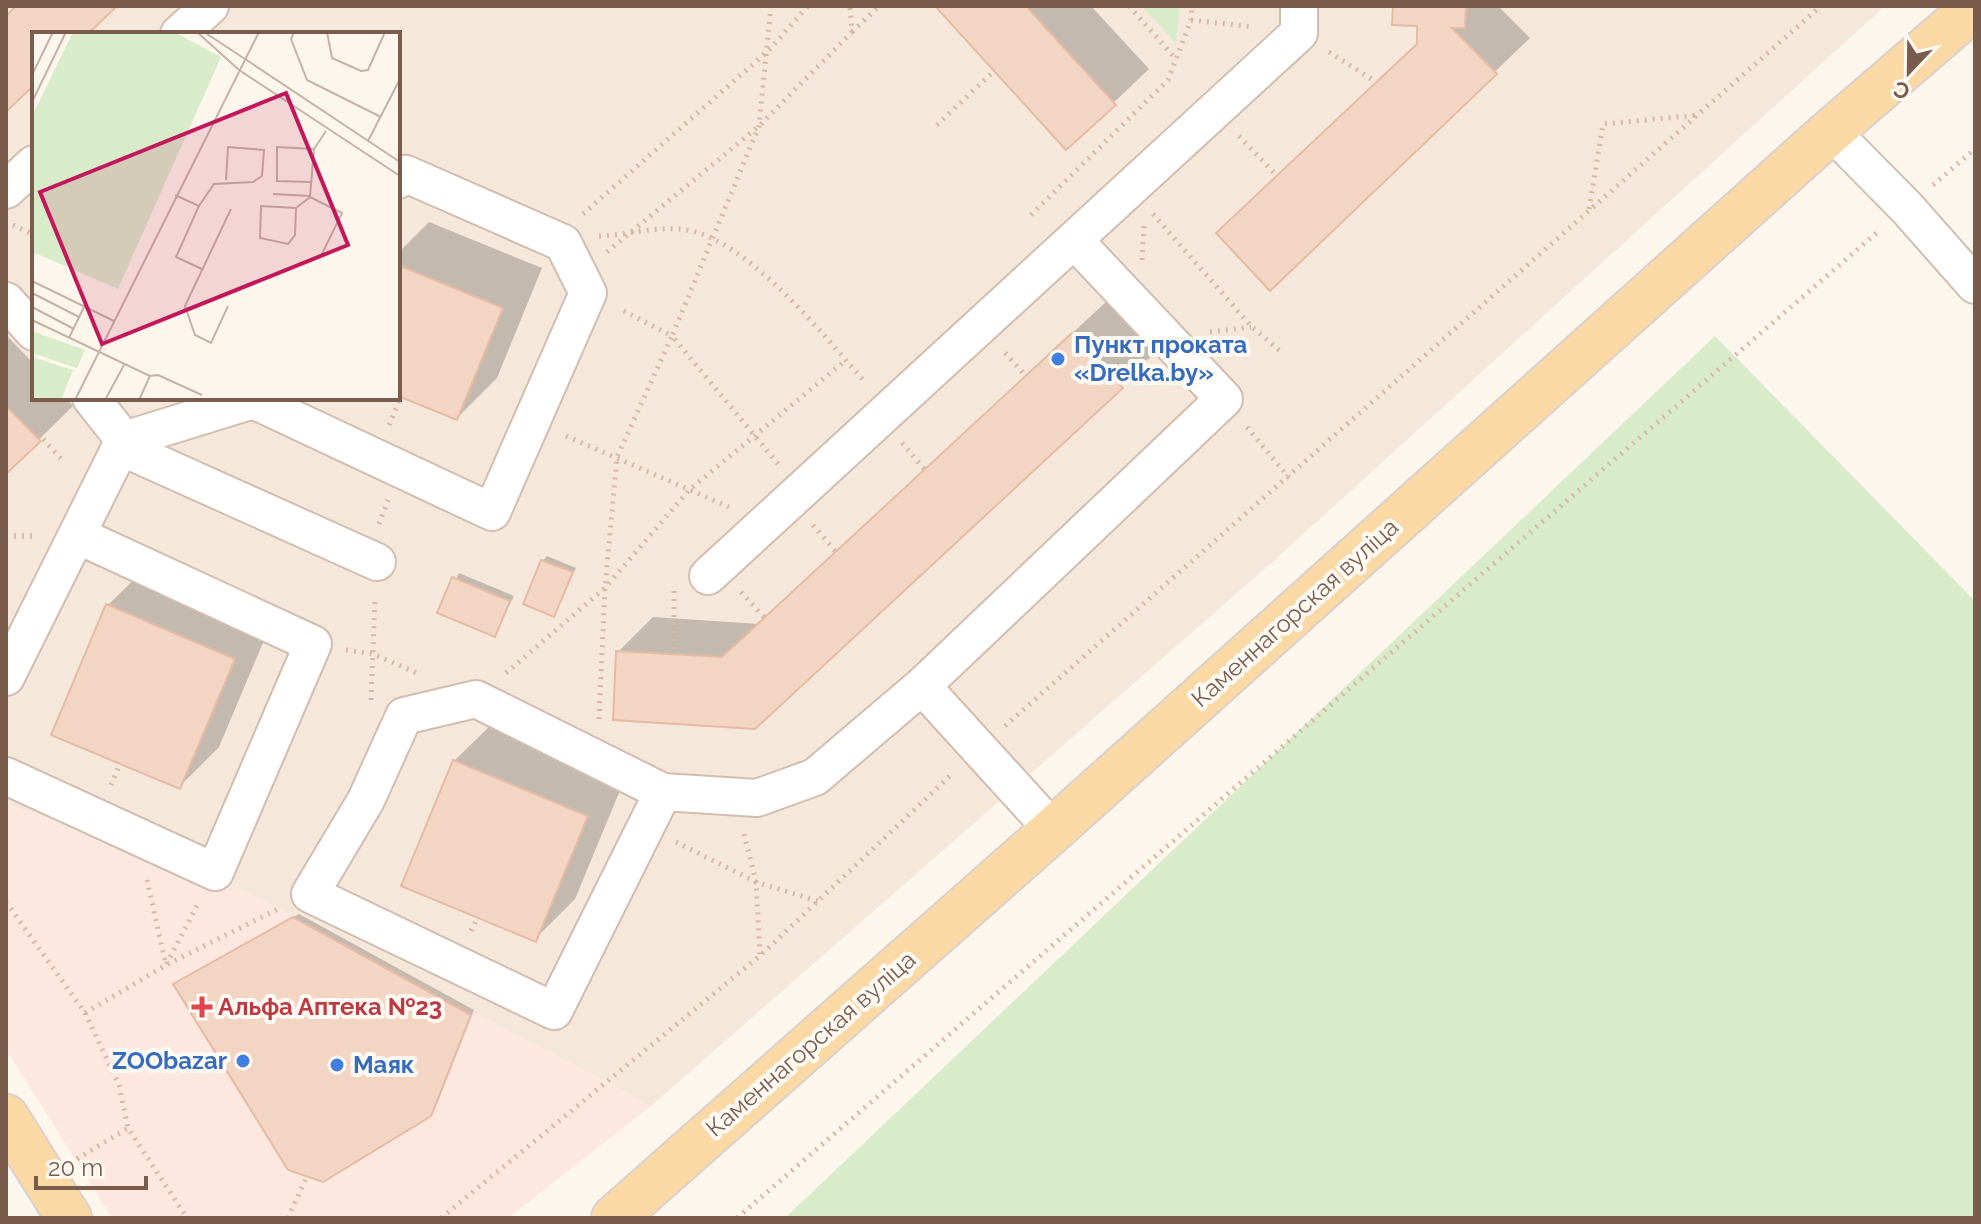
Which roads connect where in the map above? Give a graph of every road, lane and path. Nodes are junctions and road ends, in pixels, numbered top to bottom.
1 (210, 6) edge
2 (771, 6) edge
3 (808, 6) edge
4 (850, 6) edge
5 (879, 6) edge
6 (1129, 6) edge
7 (1192, 6) edge
8 (1821, 6) edge
9 (1975, 7) edge
10 (1191, 20) junction
11 (1299, 20) edge
12 (181, 32) edge
13 (852, 32) junction
14 (769, 50) junction
15 (1176, 59) junction
16 (994, 71) dead end
17 (1376, 82) dead end
18 (1215, 111) junction
19 (1700, 115) junction
20 (937, 125) dead end
21 (759, 126) junction
22 (1831, 131) junction
23 (1975, 149) edge
24 (32, 166) edge
25 (1277, 176) dead end
26 (400, 178) edge
27 (6, 190) edge
28 (1145, 205) dead end
29 (1907, 208) junction
30 (1589, 210) junction
31 (1031, 215) dead end
32 (6, 222) edge
33 (32, 234) edge
34 (626, 235) junction
35 (554, 238) junction
36 (714, 240) junction
37 (1074, 240) junction
38 (584, 285) junction
39 (1975, 285) edge
40 (6, 301) edge
41 (32, 330) edge
42 (672, 336) junction
43 (1280, 351) dead end
44 (846, 360) junction
45 (1224, 399) junction
46 (92, 400) edge
47 (251, 400) edge
48 (256, 400) edge
49 (889, 409) junction
50 (531, 422) junction
51 (32, 432) dead end
52 (755, 436) junction
53 (123, 443) junction
54 (617, 457) junction
55 (62, 460) dead end
56 (399, 469) junction
57 (1290, 478) junction
58 (689, 490) junction
59 (799, 491) junction
60 (766, 522) junction
61 (77, 535) junction
62 (377, 562) junction
63 (691, 578) joint
64 (605, 588) junction
65 (313, 644) junction
66 (373, 654) junction
67 (674, 654) dead end
68 (6, 677) edge
69 (922, 686) junction
70 (476, 699) junction
71 (370, 712) dead end
72 (981, 747) junction
73 (598, 760) junction
74 (6, 776) edge
75 (663, 792) junction
76 (757, 798) junction
77 (646, 827) junction
78 (1053, 830) junction
79 (137, 835) junction
80 (215, 872) junction
81 (756, 882) junction
82 (310, 894) junction
83 (6, 902) edge
84 (819, 902) junction
85 (761, 955) junction
86 (166, 965) junction
87 (85, 1013) junction
88 (6, 1117) edge
89 (128, 1128) junction
90 (307, 1176) dead end
91 (44, 1179) junction
92 (69, 1218) edge
93 (187, 1218) edge
94 (288, 1218) edge
95 (441, 1218) edge
96 (614, 1218) edge
97 (737, 1218) edge

1 - 12 lane
2 - 14 path
3 - 14 path
4 - 13 path
5 - 13 path
6 - 15 path
7 - 10 path
8 - 19 path
9 - 22 main road, Каменнагорская вуліца
10 - 11 path
10 - 15 path
11 - 17 path
11 - 18 lane
13 - 21 path
14 - 21 path
14 - 35 path
15 - 31 path
16 - 20 path
18 - 25 path
18 - 37 lane
19 - 30 path
19 - 30 path
21 - 34 path
21 - 36 path
22 - 29 lane
22 - 78 main road, Каменнагорская вуліца
23 - 29 path
24 - 27 lane
26 - 35 lane
28 - 43 path
29 - 39 lane
29 - 97 path
30 - 57 path
32 - 33 path
34 - 35 path
34 - 36 path
34 - 38 path
35 - 38 lane
36 - 42 path
36 - 44 path
37 - 45 lane
37 - 49 lane
38 - 42 path
38 - 50 lane
40 - 41 lane
42 - 52 path
42 - 54 path
44 - 49 path
44 - 52 path
45 - 57 path
45 - 69 lane
46 - 53 lane
47 - 53 lane
48 - 56 lane
49 - 59 lane
50 - 54 path
50 - 56 lane
51 - 55 path
52 - 58 path
52 - 59 path
53 - 61 lane
53 - 62 lane
54 - 58 path
54 - 64 path
56 - 62 path
57 - 72 path
58 - 60 path
58 - 64 path
59 - 60 lane
60 - 63 lane
61 - 65 lane
61 - 68 lane
62 - 66 path
63 - 67 path
64 - 70 path
64 - 73 path
65 - 66 path
65 - 80 lane
66 - 70 path
66 - 71 path
69 - 72 lane
69 - 76 lane
70 - 73 lane
70 - 82 lane
72 - 78 lane
72 - 84 path
73 - 75 lane
74 - 79 lane
75 - 76 lane
75 - 77 lane
76 - 81 path
77 - 81 path
77 - 82 lane
78 - 96 main road, Каменнагорская вуліца
79 - 80 lane
79 - 86 path
80 - 86 path
81 - 84 path
81 - 85 path
82 - 86 path
83 - 87 path
84 - 85 path
85 - 95 path
86 - 87 path
87 - 89 path
88 - 91 main road
89 - 91 path
89 - 93 path
90 - 94 path
91 - 92 main road

